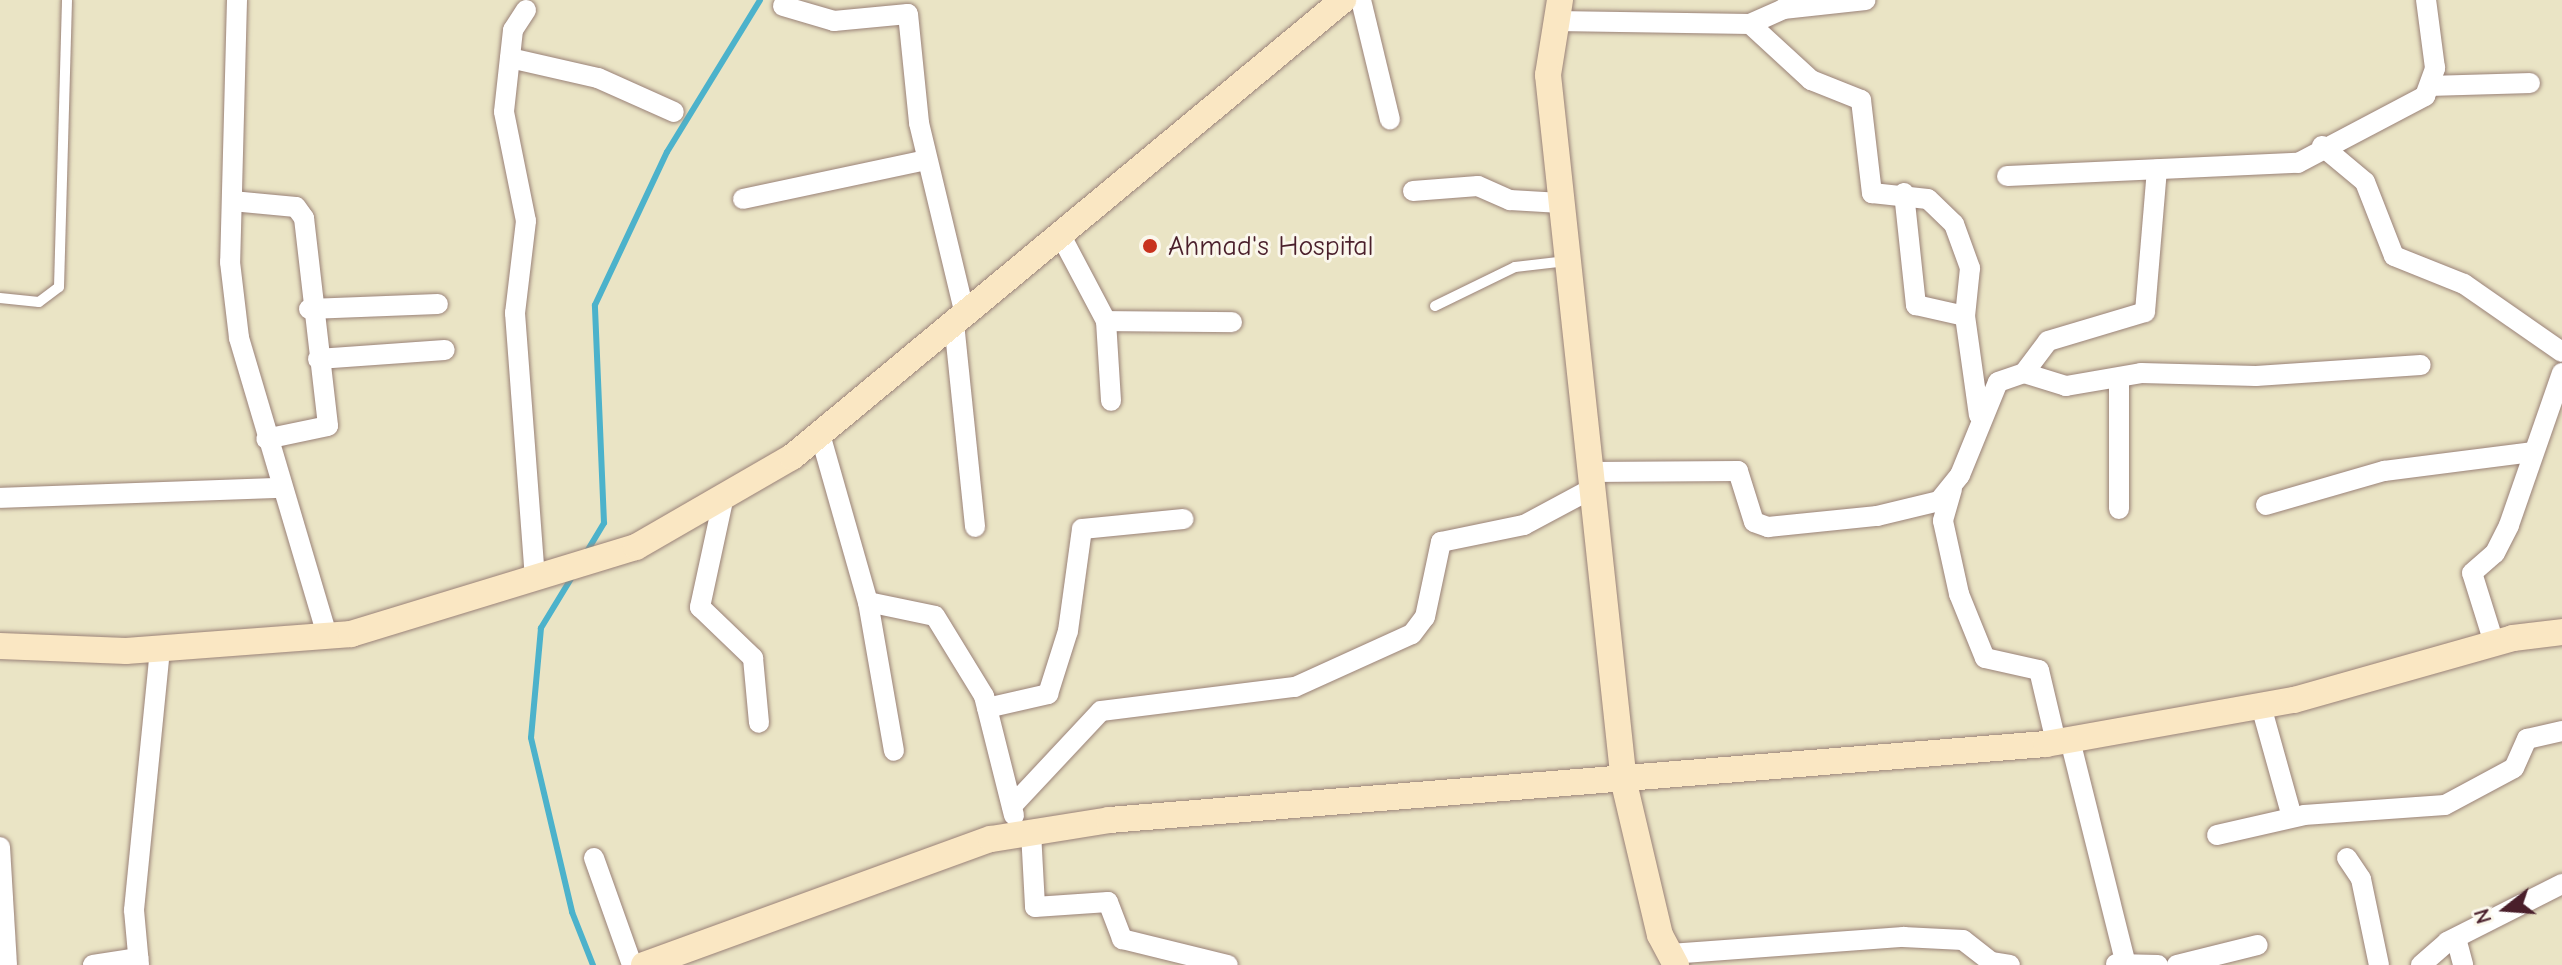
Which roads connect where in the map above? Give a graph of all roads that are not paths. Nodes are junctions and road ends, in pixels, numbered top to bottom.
1 (67, 0) edge
2 (237, 0) edge
3 (1343, 0) edge
4 (1361, 0) edge
5 (1866, 0) edge
6 (2426, 0) edge
7 (783, 6) dead end
8 (526, 10) dead end
9 (1558, 11) edge
10 (1750, 24) junction
11 (510, 58) junction
12 (2530, 83) dead end
13 (2430, 86) junction
14 (674, 112) dead end
15 (1390, 120) dead end
16 (2322, 146) junction
17 (926, 160) junction
18 (2157, 170) junction
19 (2007, 176) dead end
20 (1413, 191) dead end
21 (1904, 193) junction
22 (743, 199) dead end
23 (232, 201) junction
24 (1561, 203) junction
25 (1060, 234) junction
26 (1567, 261) junction
27 (0, 298) edge
28 (438, 304) dead end
29 (1435, 306) dead end
30 (309, 309) junction
31 (1965, 316) junction
32 (960, 319) junction
33 (1106, 321) junction
34 (1232, 322) dead end
35 (445, 350) dead end
36 (2562, 352) edge
37 (318, 359) junction
38 (2421, 365) dead end
39 (2024, 373) junction
40 (2562, 373) edge
41 (2119, 378) junction
42 (1111, 401) dead end
43 (1979, 415) junction
44 (820, 434) junction
45 (266, 439) junction
46 (2532, 452) junction
47 (1590, 480) junction
48 (279, 488) junction
49 (1952, 489) junction
50 (724, 496) junction
51 (0, 498) edge
52 (2266, 505) dead end
53 (2119, 509) dead end
54 (1184, 519) dead end
55 (975, 527) dead end
56 (544, 575) junction
57 (868, 602) junction
58 (2562, 632) edge
59 (327, 636) junction
60 (2494, 643) junction
61 (0, 646) edge
62 (160, 649) junction
63 (2261, 706) junction
64 (987, 708) junction
65 (759, 723) dead end
66 (2562, 731) edge
67 (2063, 741) junction
68 (894, 751) dead end
69 (1624, 783) junction
70 (1012, 806) junction
71 (2292, 817) junction
72 (1025, 833) junction
73 (2217, 835) dead end
74 (0, 847) edge
75 (594, 858) dead end
76 (2347, 858) dead end
77 (2558, 886) edge
78 (2, 898) edge
79 (2562, 908) edge
80 (2456, 938) junction
81 (2258, 945) dead end
82 (1673, 960) edge
83 (139, 961) edge
84 (2121, 963) edge
85 (7, 965) edge
86 (93, 965) edge
87 (632, 965) edge
88 (644, 965) edge
89 (1228, 965) edge
90 (2010, 965) edge
91 (2158, 965) edge
92 (2177, 965) edge
93 (2379, 965) edge
94 (2421, 965) edge
95 (2463, 965) edge

1 - 27 lane
2 - 23 street
3 - 25 street
4 - 15 street
5 - 10 street
6 - 13 street
7 - 17 street
8 - 11 street
9 - 10 street
9 - 24 street
10 - 21 street
11 - 14 street
11 - 56 street
12 - 13 street
13 - 16 street
16 - 18 street
16 - 36 street
17 - 22 street
17 - 32 street
18 - 19 street
18 - 39 street
20 - 24 street
21 - 31 street
21 - 31 street
23 - 30 street
23 - 45 street
24 - 26 street
25 - 32 street
25 - 33 street
26 - 29 lane
26 - 47 street
28 - 30 street
30 - 37 street
31 - 43 street
32 - 44 street
32 - 55 street
33 - 34 street
33 - 42 street
35 - 37 street
37 - 45 street
38 - 41 street
39 - 41 street
39 - 43 street
40 - 46 street
41 - 53 street
43 - 49 street
44 - 50 street
44 - 57 street
45 - 48 street
46 - 52 street
46 - 60 street
47 - 49 street
47 - 69 street
47 - 70 street
48 - 51 street
48 - 59 street
49 - 67 street
50 - 56 street
50 - 65 street
54 - 64 street
56 - 59 street
57 - 64 street
57 - 68 street
58 - 60 street
59 - 62 street
60 - 63 street
61 - 62 street
62 - 83 street
63 - 67 street
63 - 71 street
64 - 70 street
66 - 71 street
67 - 69 street
67 - 84 street
69 - 72 street
69 - 82 street
70 - 72 street
71 - 73 street
72 - 88 street
72 - 89 street
74 - 78 street
75 - 87 street
76 - 93 street
77 - 79 street
77 - 80 street
78 - 85 street
80 - 94 street
80 - 95 street
81 - 92 street
82 - 90 street
83 - 86 street
84 - 91 street

